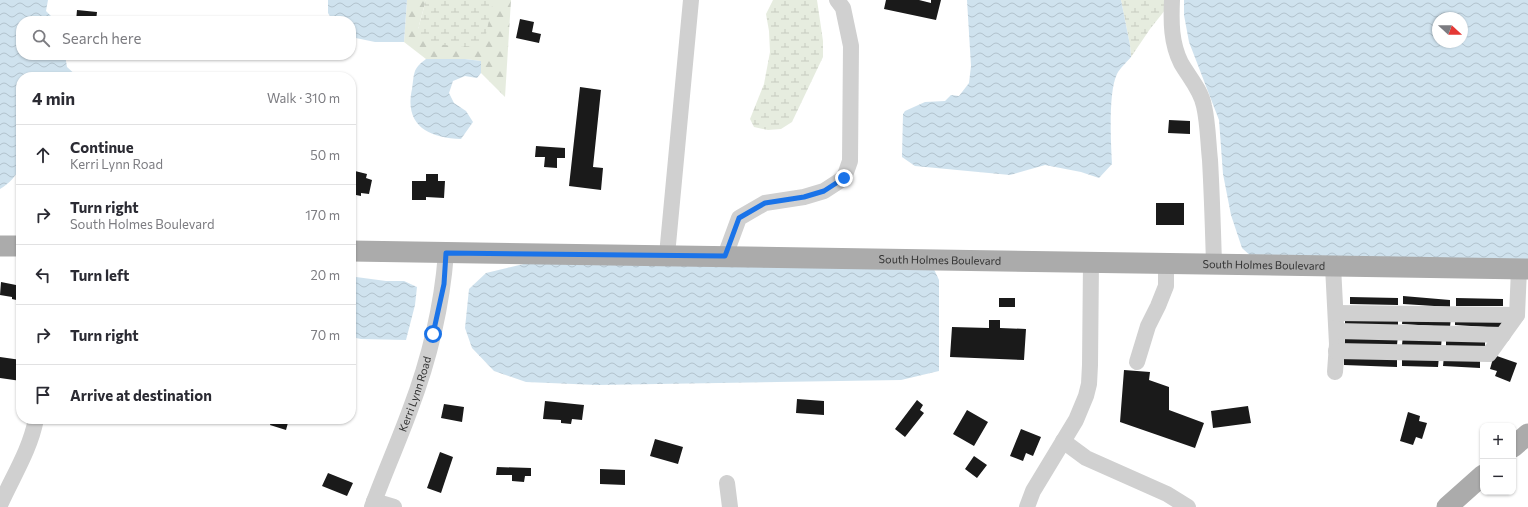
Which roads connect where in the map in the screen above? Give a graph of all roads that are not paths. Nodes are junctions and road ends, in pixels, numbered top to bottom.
1 (691, 0) edge
2 (836, 0) edge
3 (1172, 0) edge
4 (0, 246) edge
5 (16, 246) edge
6 (356, 251) edge
7 (446, 253) junction
8 (667, 255) junction
9 (725, 256) junction
10 (1091, 262) junction
11 (1166, 263) junction
12 (1214, 264) junction
13 (1333, 266) junction
14 (1524, 269) edge
15 (1336, 312) junction
16 (1517, 315) junction
17 (1337, 331) junction
18 (1503, 335) junction
19 (1336, 351) junction
20 (1137, 362) dead end
21 (1334, 372) dead end
22 (35, 424) edge
23 (1528, 434) edge
24 (1063, 441) junction
25 (1516, 444) edge
26 (1480, 478) edge
27 (728, 483) dead end
28 (373, 504) edge
29 (0, 505) edge
30 (1029, 506) edge
31 (394, 507) edge
32 (730, 507) edge
33 (1188, 507) edge
34 (1447, 507) edge

1 - 8 street
2 - 9 street
3 - 12 street
4 - 5 main road
6 - 7 main road, South Holmes Boulevard
7 - 8 main road, South Holmes Boulevard
7 - 28 street, Kerri Lynn Road
8 - 9 main road, South Holmes Boulevard
9 - 10 main road, South Holmes Boulevard
10 - 11 main road, South Holmes Boulevard
10 - 24 street
11 - 12 main road, South Holmes Boulevard
11 - 20 street
12 - 13 main road, South Holmes Boulevard
13 - 14 main road, South Holmes Boulevard
13 - 15 street
14 - 16 street
15 - 16 street
15 - 17 street
16 - 18 street
17 - 18 street
17 - 19 street
18 - 19 street
19 - 21 street
22 - 29 street
23 - 25 main road
24 - 30 street
24 - 33 street
26 - 34 main road
27 - 32 street
28 - 31 street

